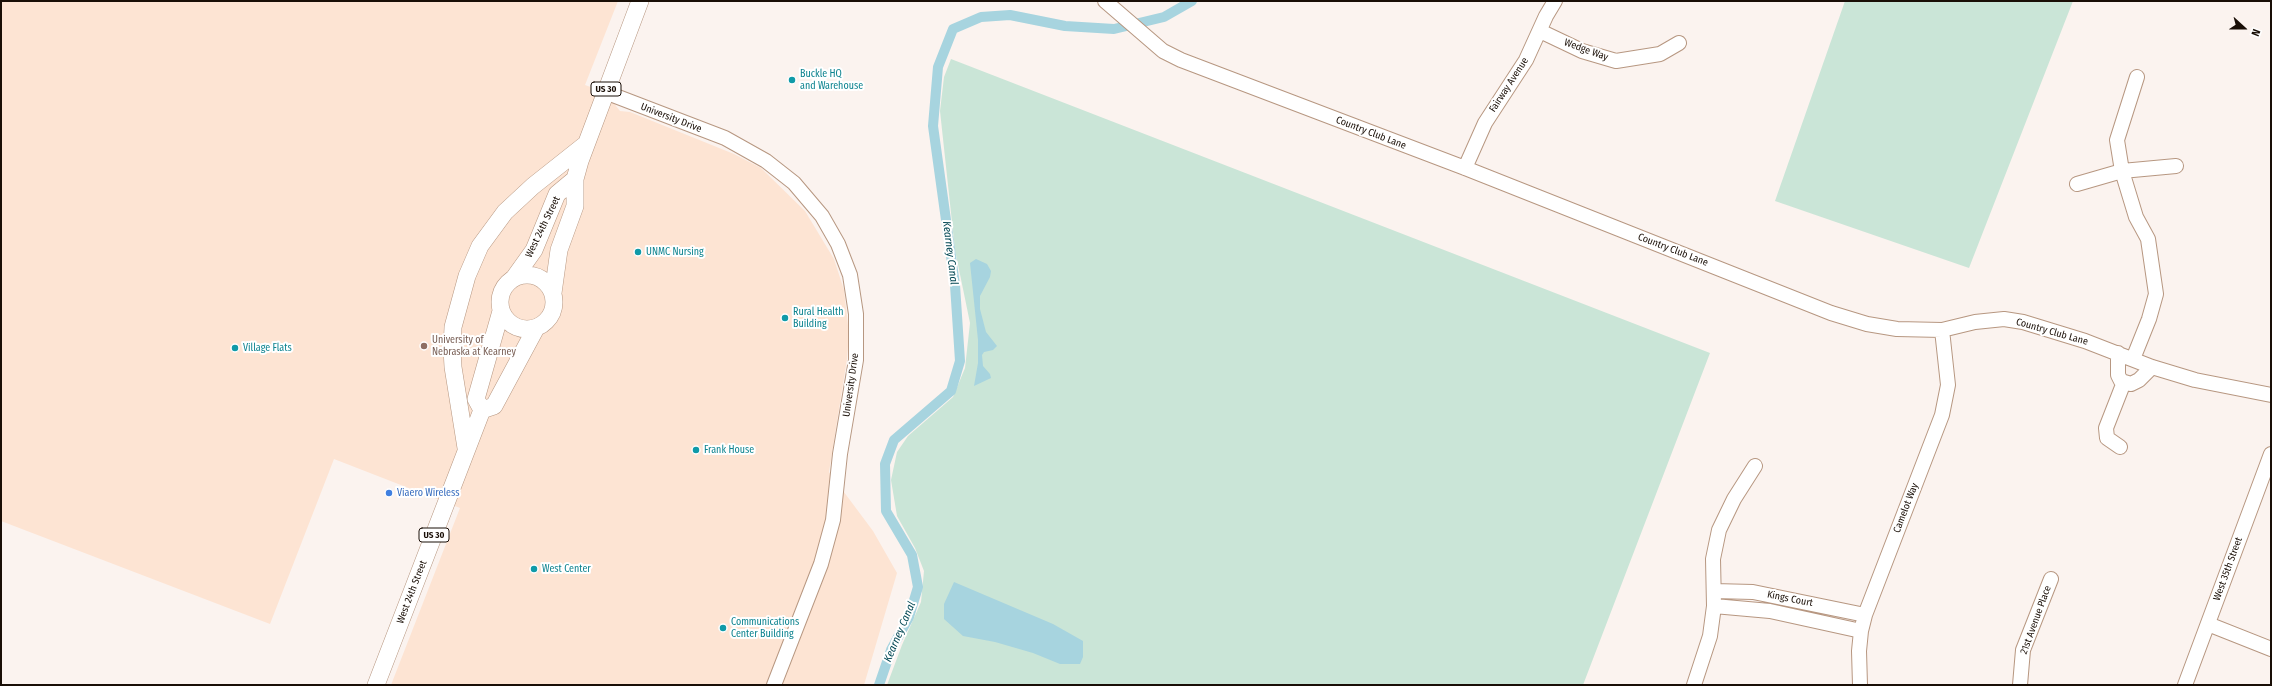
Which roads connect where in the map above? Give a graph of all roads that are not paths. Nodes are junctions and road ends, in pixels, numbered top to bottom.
1 (640, 1) edge
2 (1105, 1) edge
3 (1555, 1) edge
4 (1540, 31) junction
5 (1679, 42) dead end
6 (2137, 77) dead end
7 (605, 92) junction
8 (586, 144) junction
9 (2176, 166) dead end
10 (1464, 168) junction
11 (2122, 171) junction
12 (575, 179) junction
13 (2077, 184) dead end
14 (514, 278) junction
15 (553, 293) junction
16 (501, 311) junction
17 (536, 328) junction
18 (1942, 330) junction
19 (2118, 354) junction
20 (2133, 359) junction
21 (2152, 366) junction
22 (2124, 382) junction
23 (2271, 395) edge
24 (482, 410) junction
25 (2120, 446) dead end
26 (466, 450) junction
27 (2271, 454) edge
28 (1756, 466) dead end
29 (2051, 579) dead end
30 (1714, 591) junction
31 (1714, 606) junction
32 (1865, 615) junction
33 (2208, 624) junction
34 (1861, 631) junction
35 (2271, 649) edge
36 (376, 685) edge
37 (774, 685) edge
38 (1694, 685) edge
39 (1860, 685) edge
40 (2020, 685) edge
41 (2185, 685) edge

1 - 7 main road, West 24th Street / US 30
2 - 10 street, Country Club Lane
3 - 4 street, Fairway Avenue
4 - 5 street, Wedge Way
4 - 10 street, Fairway Avenue
6 - 11 street
7 - 8 main road, West 24th Street / US 30
7 - 37 street, University Drive
8 - 12 main road, West 24th Street / US 30
8 - 26 main road
9 - 11 street
10 - 18 street, Country Club Lane
11 - 13 street
11 - 20 street
12 - 14 main road, West 24th Street
12 - 15 main road, West 24th Street / US 30
14 - 15 main road
14 - 16 main road
15 - 17 main road, US 30
16 - 17 main road
16 - 24 main road
17 - 24 main road, US 30
18 - 19 street, Country Club Lane
18 - 32 street, Camelot Way
19 - 20 street, Country Club Lane
19 - 22 street
20 - 21 street, Country Club Lane
21 - 22 street
21 - 23 street, Country Club Lane
22 - 25 street
24 - 26 main road, West 24th Street / US 30
26 - 36 main road, West 24th Street / US 30
27 - 33 street, West 35th Street
28 - 30 street
29 - 40 street, 21st Avenue Place
30 - 31 street
30 - 32 street, Kings Court
31 - 34 street
31 - 38 street
32 - 34 street, Camelot Way
33 - 35 street
33 - 41 street, West 35th Street
34 - 39 street, Camelot Way

